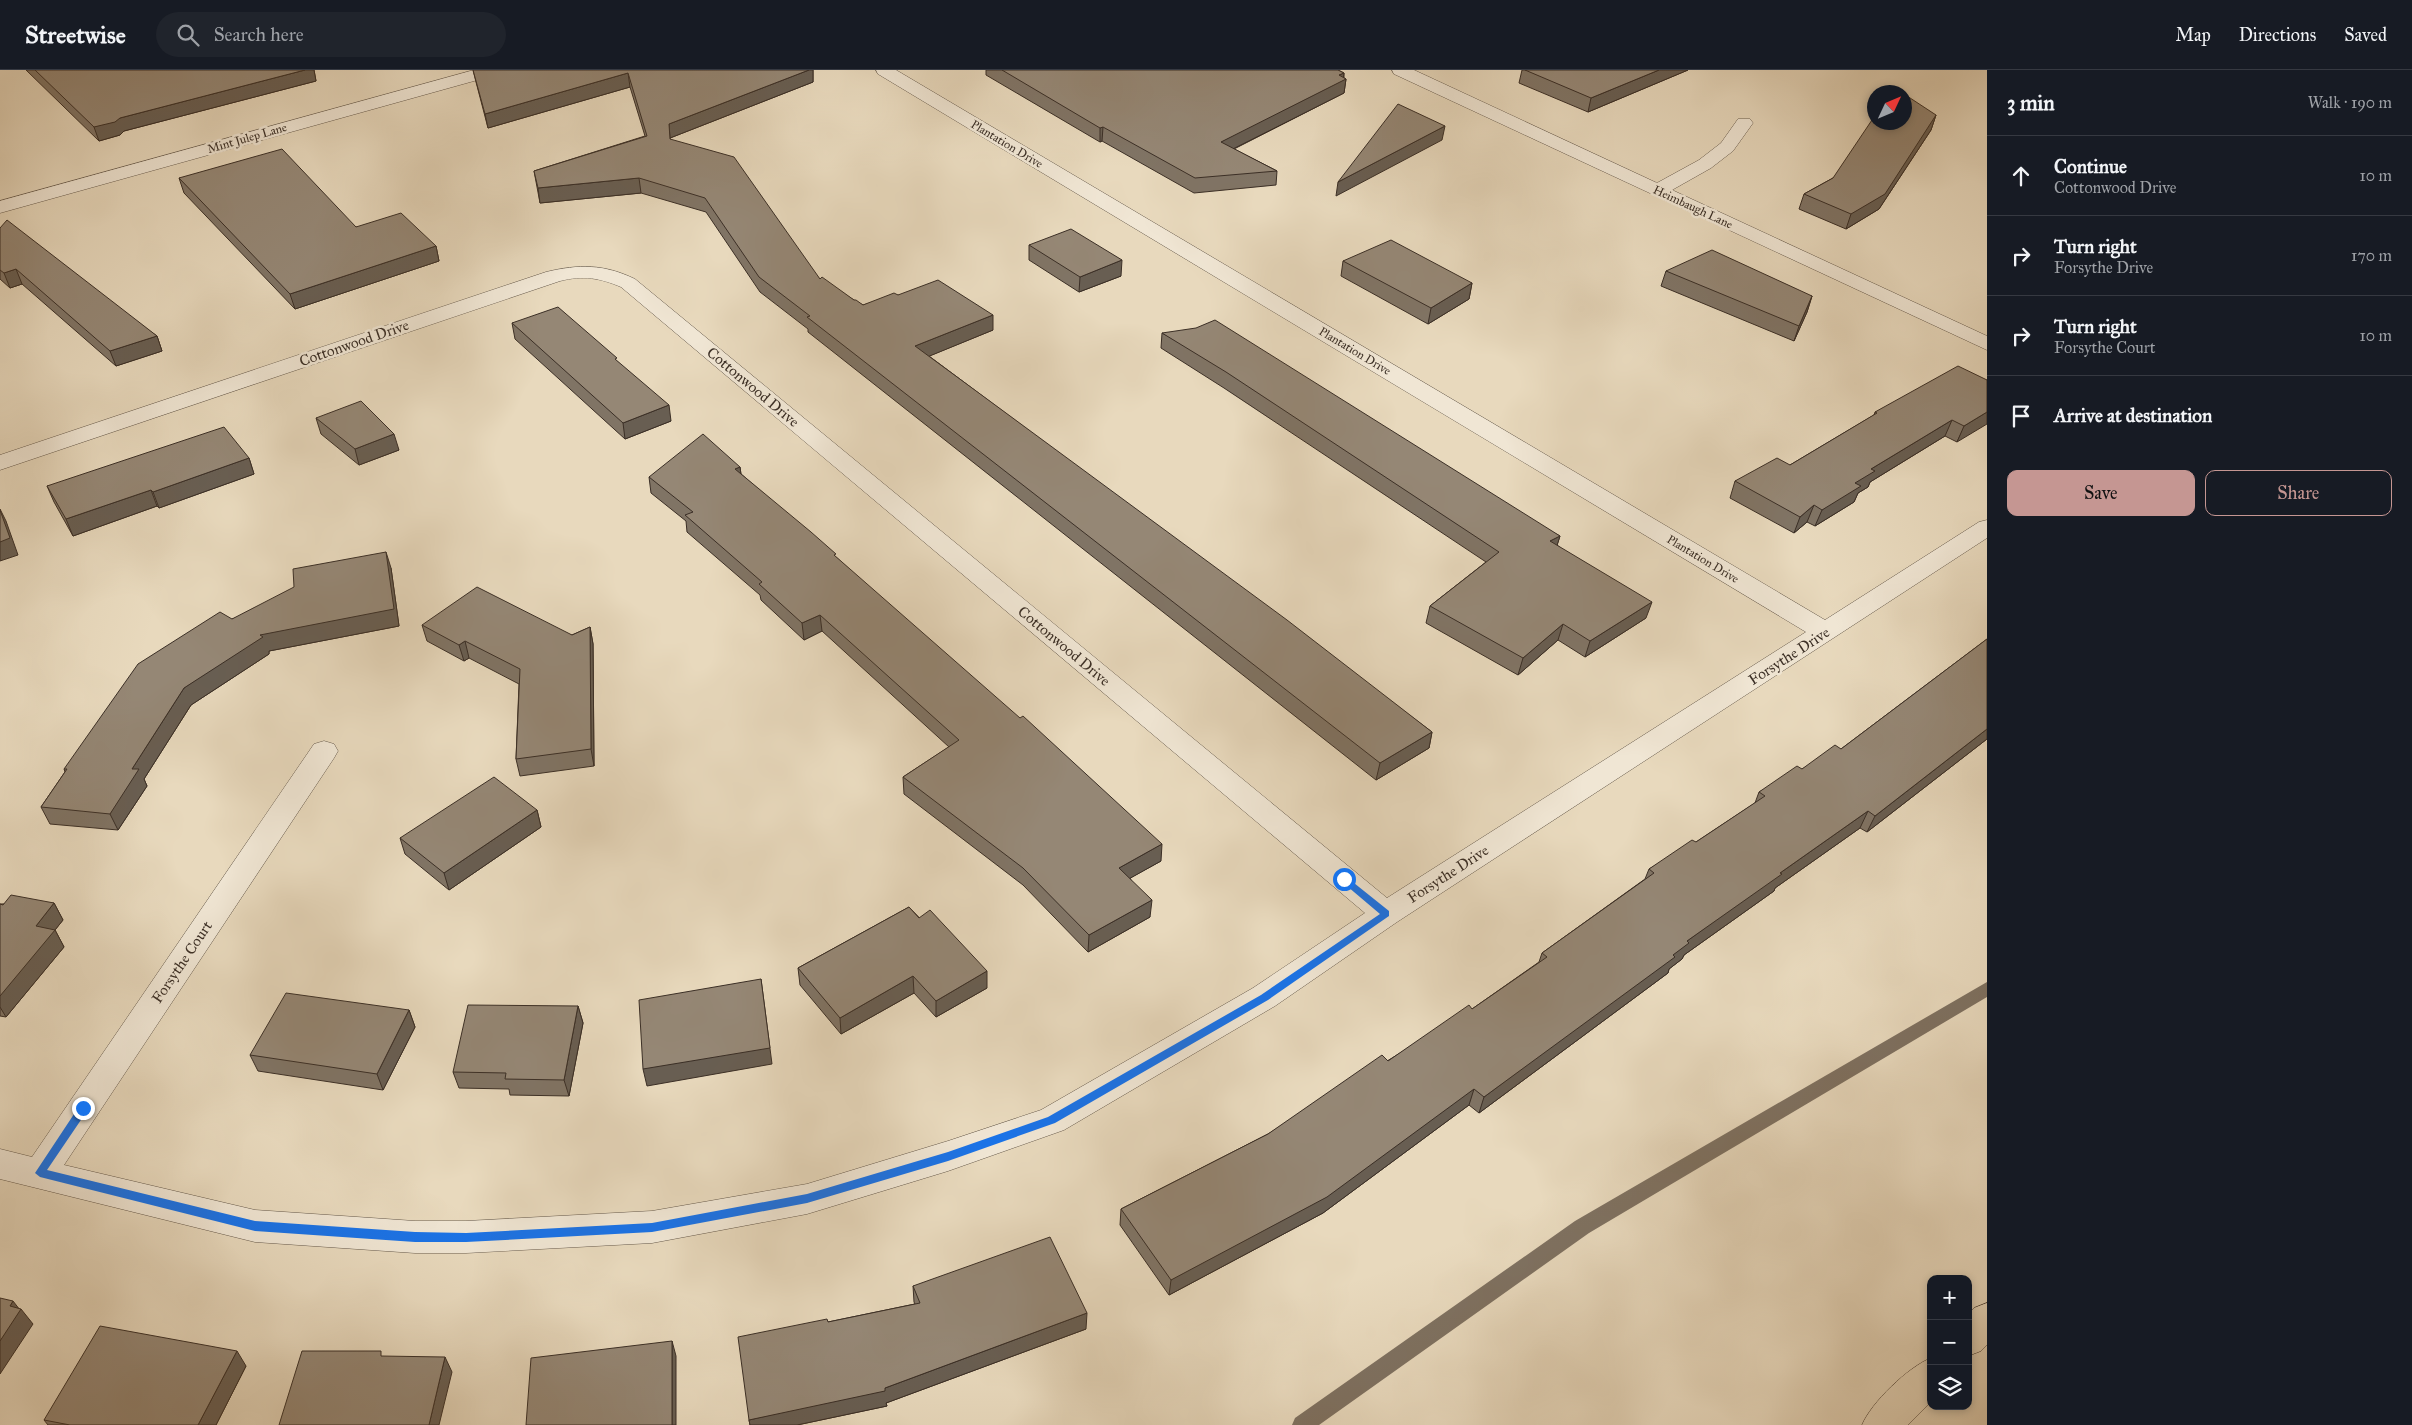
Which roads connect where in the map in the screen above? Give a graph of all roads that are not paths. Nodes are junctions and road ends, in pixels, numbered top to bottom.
1 (493, 70) edge
2 (884, 70) edge
3 (1400, 70) edge
4 (1744, 122) dead end
5 (1658, 190) junction
6 (0, 207) edge
7 (1987, 344) edge
8 (0, 463) edge
9 (1987, 526) edge
10 (1826, 632) junction
11 (324, 751) dead end
12 (1386, 914) junction
13 (0, 1164) edge
14 (40, 1173) junction
15 (1987, 1320) edge
16 (1972, 1335) edge
17 (1927, 1380) edge
18 (1881, 1425) edge

1 - 6 street, Mint Julep Lane
2 - 10 street, Plantation Drive
3 - 5 street, Heimbaugh Lane
4 - 5 street
5 - 7 street, Heimbaugh Lane
8 - 12 street, Cottonwood Drive
9 - 10 street, Forsythe Drive
10 - 12 street, Forsythe Drive
11 - 14 street, Forsythe Court
12 - 14 street, Forsythe Drive
13 - 14 street, Forsythe Drive
15 - 16 main road
17 - 18 main road

